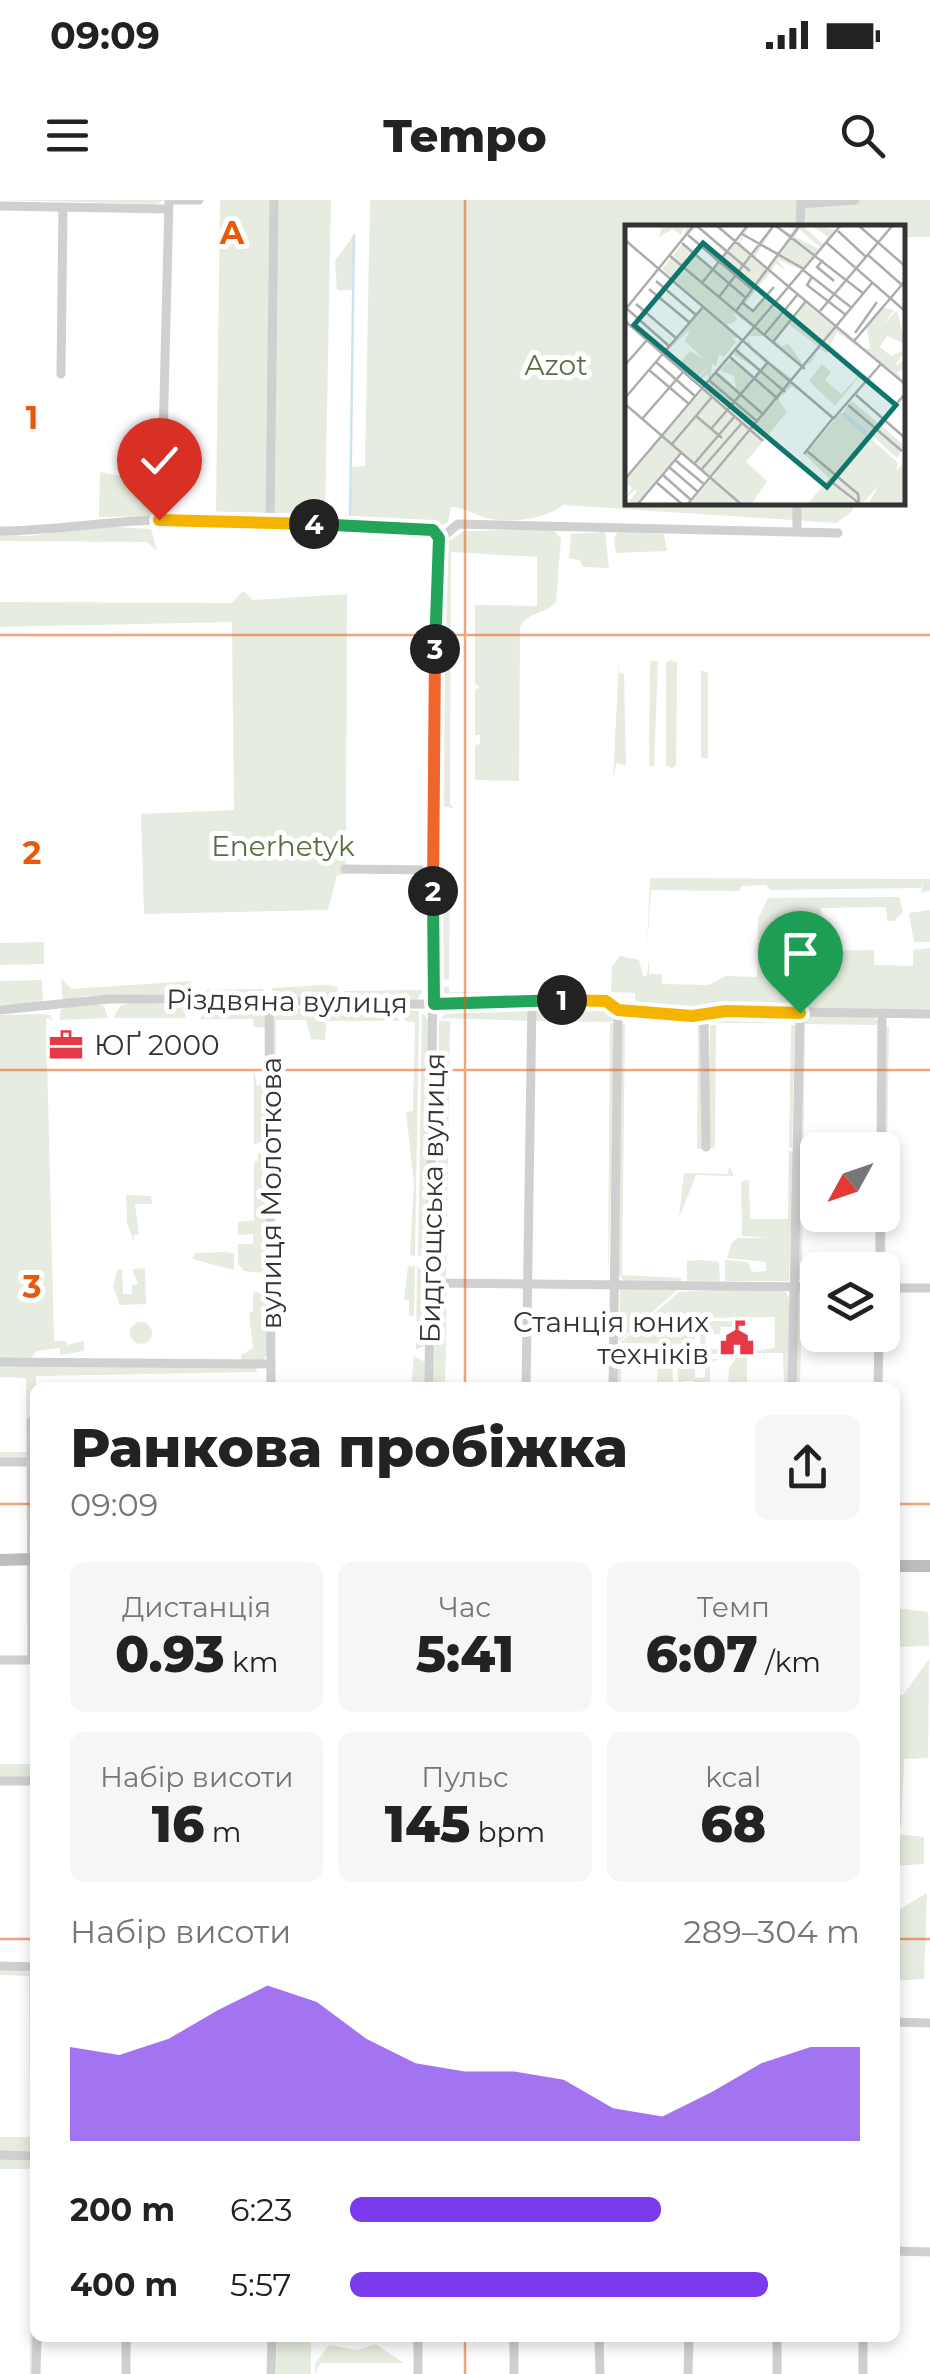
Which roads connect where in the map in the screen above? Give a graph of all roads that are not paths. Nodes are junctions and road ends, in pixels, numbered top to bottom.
1 (199, 200) edge
2 (274, 200) edge
3 (855, 200) edge
4 (800, 202) edge
5 (169, 203) edge
6 (0, 206) edge
7 (63, 207) junction
8 (61, 374) dead end
9 (797, 505) edge
10 (161, 520) junction
11 (270, 520) junction
12 (0, 531) edge
13 (797, 531) junction
14 (838, 533) dead end
15 (442, 535) junction
16 (346, 869) dead end
17 (433, 870) junction
18 (269, 999) junction
19 (532, 1000) junction
20 (434, 1004) junction
21 (0, 1010) edge
22 (618, 1010) junction
23 (800, 1013) junction
24 (882, 1013) junction
25 (930, 1014) edge
26 (704, 1015) junction
27 (881, 1132) edge
28 (706, 1147) dead end
29 (431, 1283) junction
30 (527, 1283) junction
31 (616, 1284) junction
32 (792, 1288) junction
33 (800, 1288) edge
34 (900, 1288) edge
35 (930, 1288) edge
36 (879, 1352) edge
37 (0, 1362) edge
38 (271, 1364) junction
39 (271, 1382) edge
40 (430, 1382) edge
41 (526, 1382) edge
42 (613, 1382) edge
43 (792, 1382) edge
44 (878, 1382) edge
45 (0, 1462) edge
46 (30, 1462) edge
47 (0, 1560) edge
48 (30, 1560) edge
49 (900, 1566) edge
50 (930, 1566) edge
51 (0, 1660) edge
52 (30, 1660) edge
53 (0, 1781) edge
54 (30, 1781) edge
55 (0, 1966) edge
56 (30, 1966) edge
57 (900, 2022) edge
58 (930, 2023) edge
59 (0, 2155) edge
60 (30, 2156) edge
61 (900, 2251) edge
62 (930, 2252) edge
63 (37, 2342) edge
64 (126, 2342) edge
65 (272, 2342) edge
66 (418, 2342) edge
67 (514, 2342) edge
68 (599, 2342) edge
69 (689, 2342) edge
70 (777, 2342) edge
71 (864, 2342) edge
72 (36, 2374) edge
73 (126, 2374) edge
74 (272, 2374) edge
75 (418, 2374) edge
76 (514, 2374) edge
77 (600, 2374) edge
78 (688, 2374) edge
79 (777, 2374) edge
80 (863, 2374) edge

1 - 5 street
2 - 11 street
3 - 4 street
5 - 7 street
5 - 10 street
6 - 7 street
7 - 8 street
9 - 13 street
10 - 11 street
10 - 12 street
11 - 15 street
13 - 14 street
13 - 15 street
15 - 17 street, Бидгощська вулиця
16 - 17 street
17 - 20 street, Бидгощська вулиця
18 - 20 street, Різдвяна вулиця
18 - 21 street, Різдвяна вулиця
18 - 38 street, вулиця Молоткова
19 - 20 street, Різдвяна вулиця
19 - 22 street, Різдвяна вулиця
19 - 30 street
20 - 29 street, Бидгощська вулиця
22 - 26 street, Різдвяна вулиця
22 - 31 street
23 - 24 street, Різдвяна вулиця
23 - 26 street, Різдвяна вулиця
23 - 32 street
24 - 25 street, Різдвяна вулиця
24 - 27 street
26 - 28 street
29 - 30 street
29 - 40 street, Бидгощська вулиця
30 - 31 street
30 - 41 street
31 - 32 street
31 - 42 street
32 - 33 street
32 - 43 street
34 - 35 street
36 - 44 street
37 - 38 street
38 - 39 street, вулиця Молоткова
45 - 46 street
47 - 48 main road
49 - 50 main road
51 - 52 street
53 - 54 street
55 - 56 street
57 - 58 street
59 - 60 street
61 - 62 street
63 - 72 street
64 - 73 street
65 - 74 street
66 - 75 street
67 - 76 street
68 - 77 street
69 - 78 street
70 - 79 street
71 - 80 street

